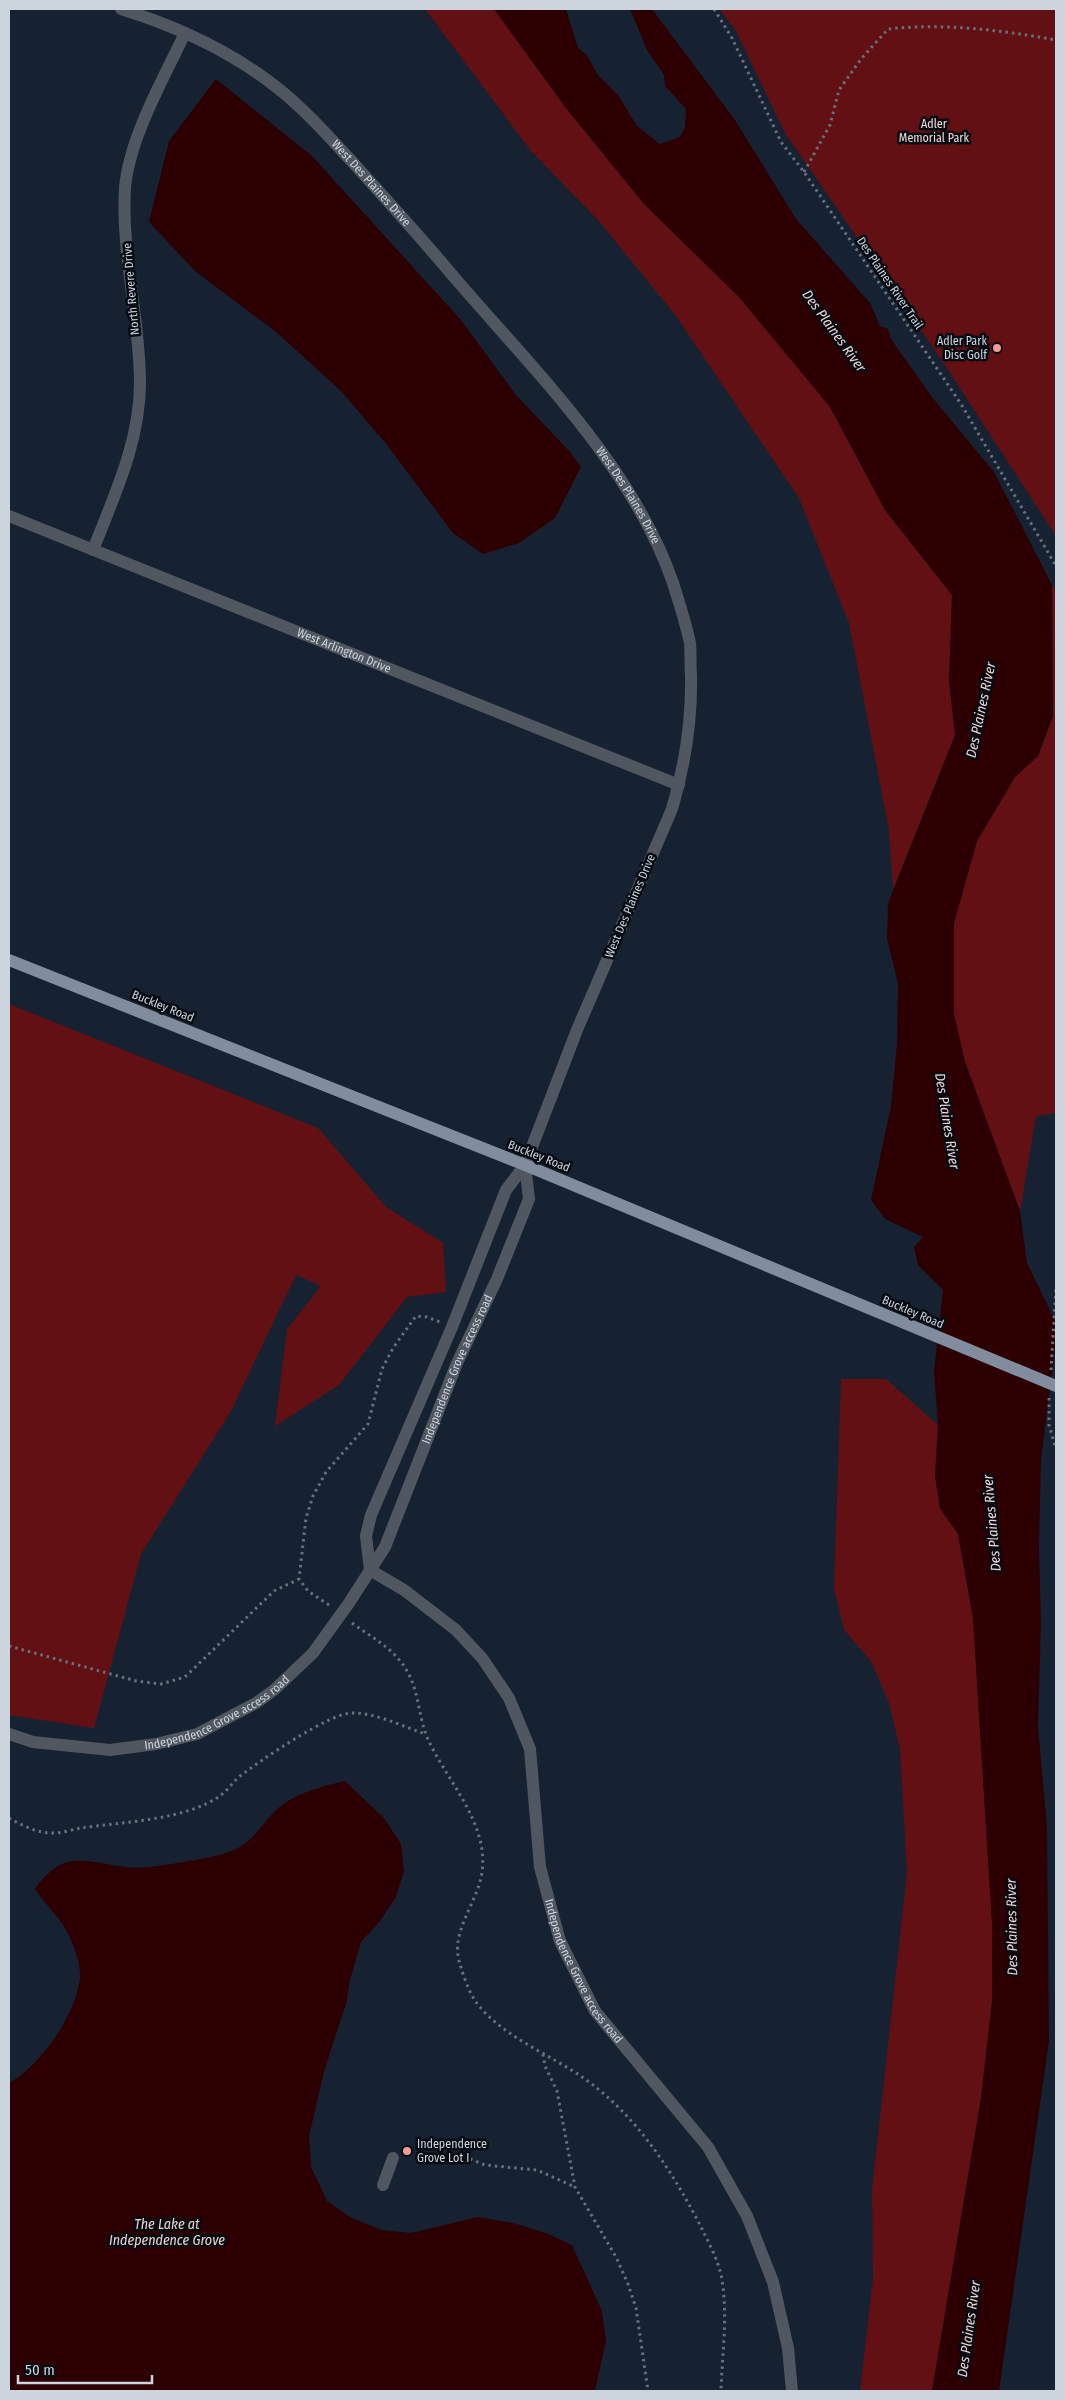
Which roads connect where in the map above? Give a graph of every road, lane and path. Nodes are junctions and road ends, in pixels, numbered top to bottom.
1 (121, 9) edge
2 (714, 9) edge
3 (185, 33) junction
4 (1056, 40) edge
5 (804, 172) junction
6 (9, 516) edge
7 (93, 550) junction
8 (1056, 566) edge
9 (680, 785) junction
10 (9, 960) edge
11 (525, 1165) junction
12 (478, 1262) junction
13 (499, 1271) junction
14 (1056, 1288) edge
15 (1053, 1312) dead end
16 (452, 1327) junction
17 (1056, 1386) edge
18 (1052, 1438) dead end
19 (1056, 1449) edge
20 (370, 1570) junction
21 (299, 1579) junction
22 (341, 1614) junction
23 (9, 1646) edge
24 (9, 1734) edge
25 (426, 1734) junction
26 (9, 1818) edge
27 (543, 2053) junction
28 (458, 2154) dead end
29 (393, 2158) dead end
30 (383, 2185) dead end
31 (575, 2187) junction
32 (648, 2391) edge
33 (721, 2391) edge
34 (792, 2391) edge

1 - 3 street, West Des Plaines Drive
2 - 5 path, Des Plaines River Trail
3 - 7 street, North Revere Drive
3 - 9 street, West Des Plaines Drive
4 - 5 path
5 - 8 path, Des Plaines River Trail
6 - 7 street, West Arlington Drive
7 - 9 street, West Arlington Drive
9 - 11 street, West Des Plaines Drive
10 - 11 main road, Buckley Road
11 - 12 street, Independence Grove access road
11 - 13 street, Independence Grove access road
11 - 17 main road, Buckley Road
12 - 13 street
12 - 16 street, Independence Grove access road
13 - 20 street, Independence Grove access road
14 - 15 path
16 - 20 street, Independence Grove access road
16 - 21 path
18 - 19 path
20 - 22 street, Independence Grove access road
20 - 34 street, Independence Grove access road
21 - 22 path
21 - 23 path
22 - 24 street, Independence Grove access road
22 - 25 path
25 - 26 path
25 - 27 path
27 - 31 path
27 - 33 path
28 - 31 path
29 - 30 street
31 - 32 path

